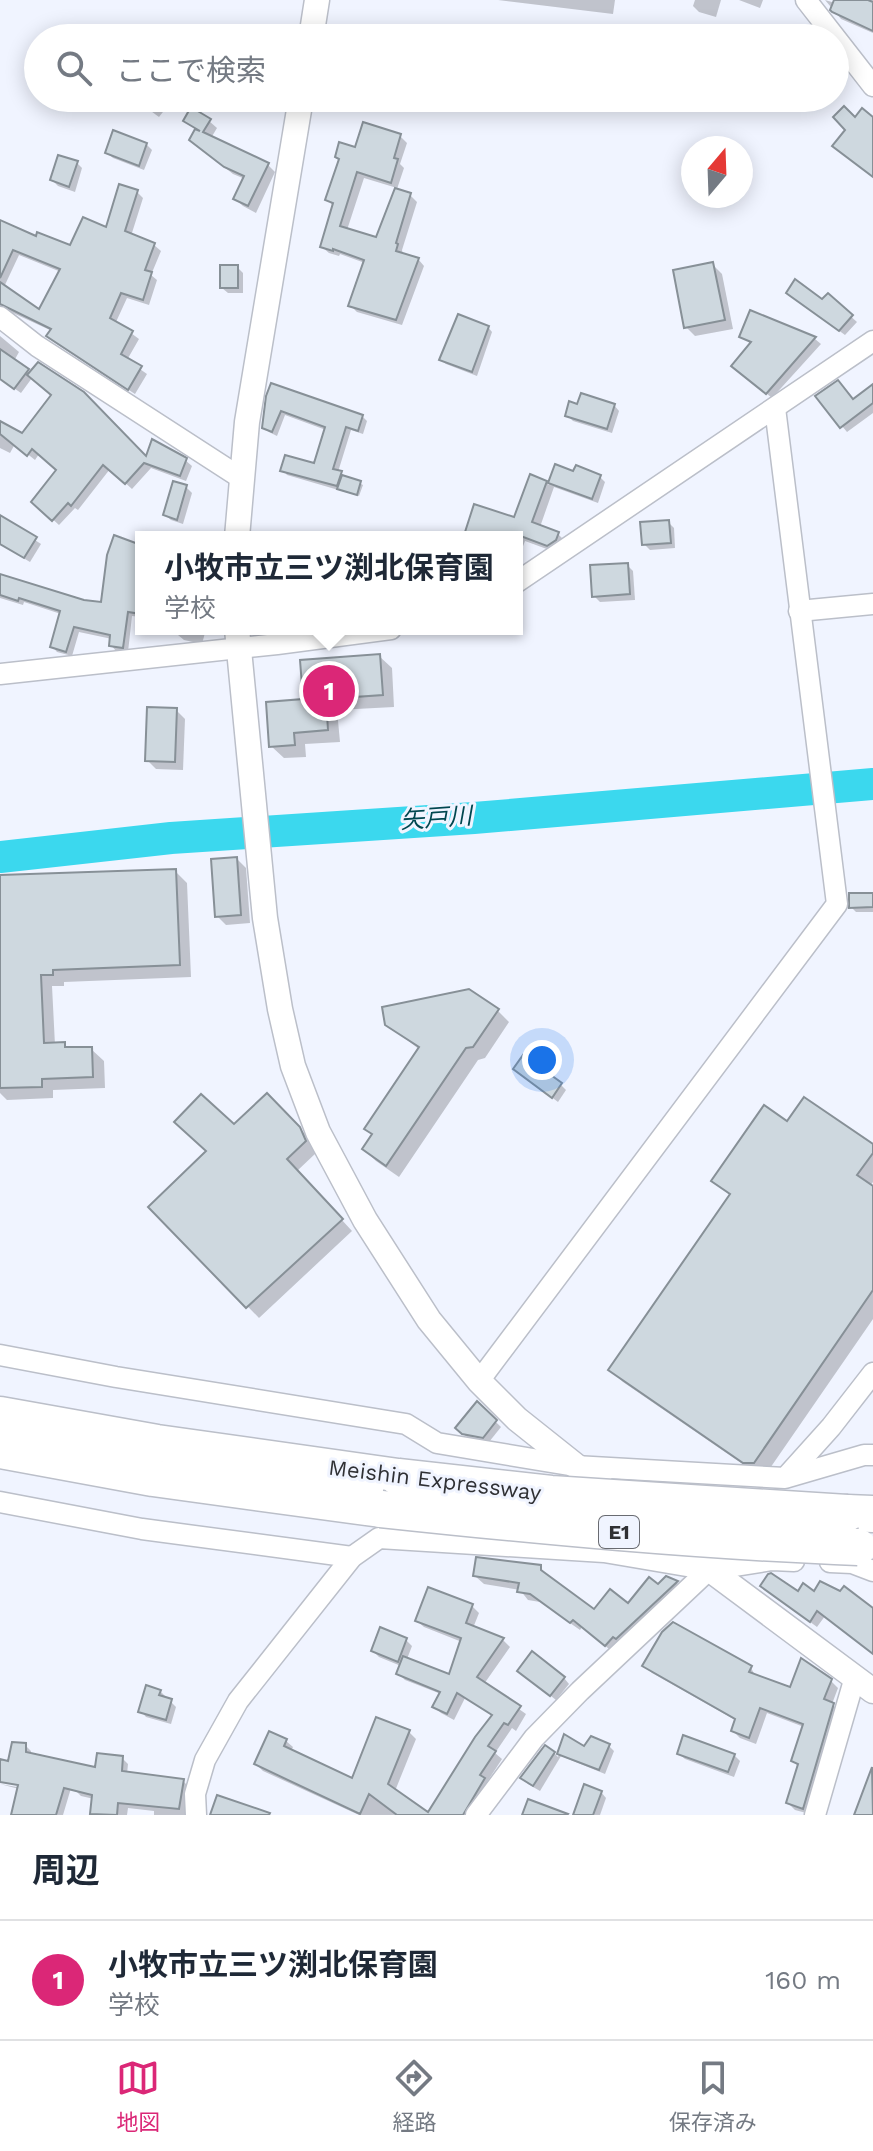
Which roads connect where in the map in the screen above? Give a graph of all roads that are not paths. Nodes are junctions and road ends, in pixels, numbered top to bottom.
1 (317, 0) edge
2 (806, 0) edge
3 (313, 24) edge
4 (825, 24) edge
5 (849, 55) edge
6 (873, 86) edge
7 (299, 112) edge
8 (0, 317) edge
9 (873, 341) edge
10 (775, 408) junction
11 (241, 478) junction
12 (237, 531) edge
13 (523, 578) edge
14 (873, 604) edge
15 (799, 611) junction
16 (288, 635) edge
17 (237, 638) edge
18 (0, 674) edge
19 (0, 1355) edge
20 (873, 1373) edge
21 (479, 1381) junction
22 (0, 1415) edge
23 (437, 1443) junction
24 (0, 1450) edge
25 (873, 1455) edge
26 (575, 1466) junction
27 (785, 1478) junction
28 (0, 1502) edge
29 (860, 1513) edge
30 (380, 1524) junction
31 (868, 1555) edge
32 (352, 1557) junction
33 (710, 1570) junction
34 (864, 1684) edge
35 (196, 1815) edge
36 (476, 1815) edge
37 (815, 1815) edge

1 - 3 street
2 - 4 street
5 - 6 street
7 - 11 street
8 - 11 street
9 - 10 street
10 - 13 street
10 - 15 street
11 - 12 street
14 - 15 street
15 - 21 street
16 - 17 street
17 - 18 street
17 - 21 street
19 - 23 street
20 - 27 street
21 - 26 street
22 - 29 highway, Meishin Expressway / E1, bridge
23 - 26 street
23 - 30 street
24 - 30 highway, Meishin Expressway / E1
25 - 27 street
26 - 27 street
26 - 33 street
27 - 33 street
28 - 32 street
30 - 31 highway, Meishin Expressway / E1, bridge
30 - 32 street
30 - 33 street
31 - 33 street
32 - 35 street
33 - 34 street
33 - 36 street
34 - 37 street

